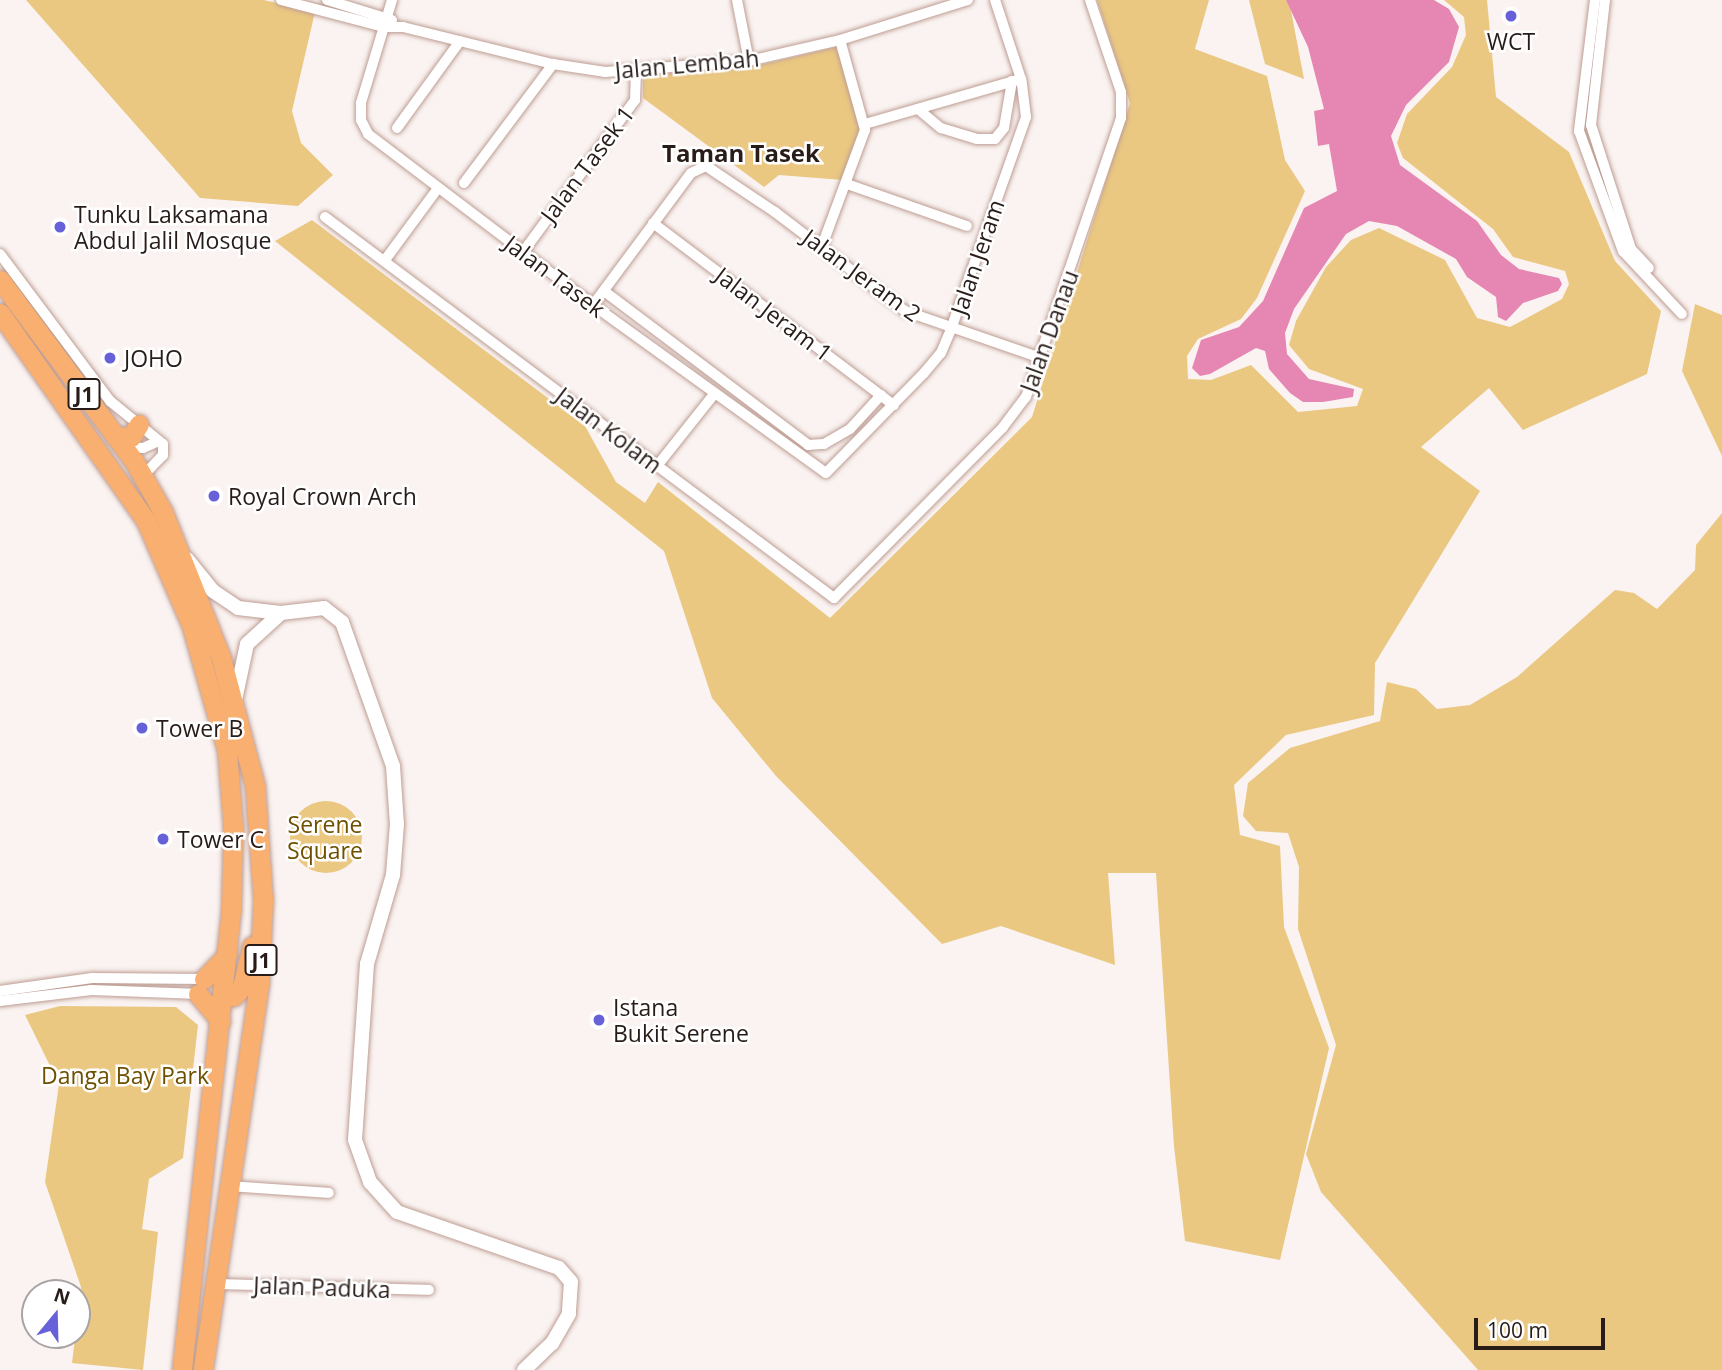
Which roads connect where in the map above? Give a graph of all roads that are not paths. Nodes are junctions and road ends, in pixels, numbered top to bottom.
1 (281, 0) edge
2 (327, 0) edge
3 (381, 0) edge
4 (391, 0) edge
5 (737, 0) edge
6 (968, 0) edge
7 (995, 0) edge
8 (1090, 0) edge
9 (1595, 0) edge
10 (1605, 0) edge
11 (381, 21) junction
12 (840, 40) junction
13 (460, 41) junction
14 (749, 61) junction
15 (553, 64) junction
16 (636, 71) junction
17 (1017, 80) junction
18 (918, 108) junction
19 (865, 124) junction
20 (397, 128) dead end
21 (464, 183) dead end
22 (847, 184) junction
23 (438, 188) junction
24 (325, 217) dead end
25 (653, 223) junction
26 (967, 226) dead end
27 (822, 246) junction
28 (523, 252) junction
29 (0, 254) edge
30 (385, 260) junction
31 (0, 281) edge
32 (604, 291) junction
33 (593, 305) junction
34 (0, 313) edge
35 (951, 329) junction
36 (1041, 358) junction
37 (715, 393) junction
38 (881, 395) junction
39 (894, 405) junction
40 (139, 424) junction
41 (119, 441) junction
42 (159, 441) junction
43 (657, 466) junction
44 (826, 473) joint
45 (143, 476) junction
46 (178, 547) junction
47 (834, 598) joint
48 (281, 613) junction
49 (235, 703) junction
50 (262, 865) junction
51 (227, 955) junction
52 (201, 987) junction
53 (230, 988) junction
54 (0, 991) edge
55 (0, 1001) edge
56 (220, 1021) junction
57 (243, 1097) junction
58 (230, 1186) junction
59 (329, 1194) dead end
60 (198, 1227) junction
61 (215, 1284) junction
62 (429, 1290) dead end
63 (173, 1370) edge
64 (182, 1370) edge
65 (204, 1370) edge
66 (524, 1370) edge

1 - 11 street, Jalan Lembah
2 - 11 street, Jalan Lembah
3 - 11 street, Jalan Tasek
4 - 11 street, Jalan Tasek
5 - 14 street
6 - 12 street, Jalan Lembah
7 - 17 street, Jalan Jeram
8 - 36 street, Jalan Danau
9 - 10 street
11 - 13 street, Jalan Lembah
11 - 23 street, Jalan Tasek
12 - 14 street, Jalan Lembah
12 - 19 street
13 - 15 street, Jalan Lembah
13 - 20 street
14 - 16 street, Jalan Lembah
15 - 16 street, Jalan Lembah
15 - 21 street
16 - 28 street, Jalan Tasek 1
17 - 18 street
17 - 18 street
17 - 35 street, Jalan Jeram
18 - 19 street
19 - 22 street
22 - 26 street
22 - 27 street
23 - 28 street, Jalan Tasek
23 - 30 street
24 - 30 street, Jalan Kolam
25 - 27 street, Jalan Jeram 2
25 - 32 street
25 - 38 street, Jalan Jeram 1
27 - 35 street, Jalan Jeram 2
28 - 33 street, Jalan Tasek
29 - 40 street
30 - 43 street, Jalan Kolam
31 - 41 highway, J1
32 - 33 street
32 - 38 street, Jalan Tasek
33 - 37 street, Jalan Tasek
34 - 51 highway, J1
35 - 36 street, Jalan Jeram 2
35 - 39 street, Jalan Jeram
36 - 47 street, Jalan Danau
37 - 43 street
37 - 44 street, Jalan Tasek
38 - 39 street, Jalan Jeram 1
39 - 44 street, Jalan Jeram
40 - 41 highway
40 - 42 street
41 - 42 street
41 - 45 highway, J1
42 - 45 street
43 - 47 street, Jalan Kolam
45 - 46 highway, J1
46 - 48 street
46 - 49 highway, J1
48 - 49 street
48 - 66 street
49 - 50 highway, J1
50 - 53 highway
50 - 57 highway, J1
51 - 52 highway
51 - 53 highway, J1
52 - 53 street
52 - 53 street
52 - 54 street
52 - 55 street
52 - 56 highway
53 - 56 highway, J1
53 - 57 highway
56 - 60 highway, J1
57 - 58 highway, J1
58 - 59 street
58 - 61 highway, J1
60 - 63 street
60 - 64 highway, J1
61 - 62 street, Jalan Paduka
61 - 65 highway, J1

